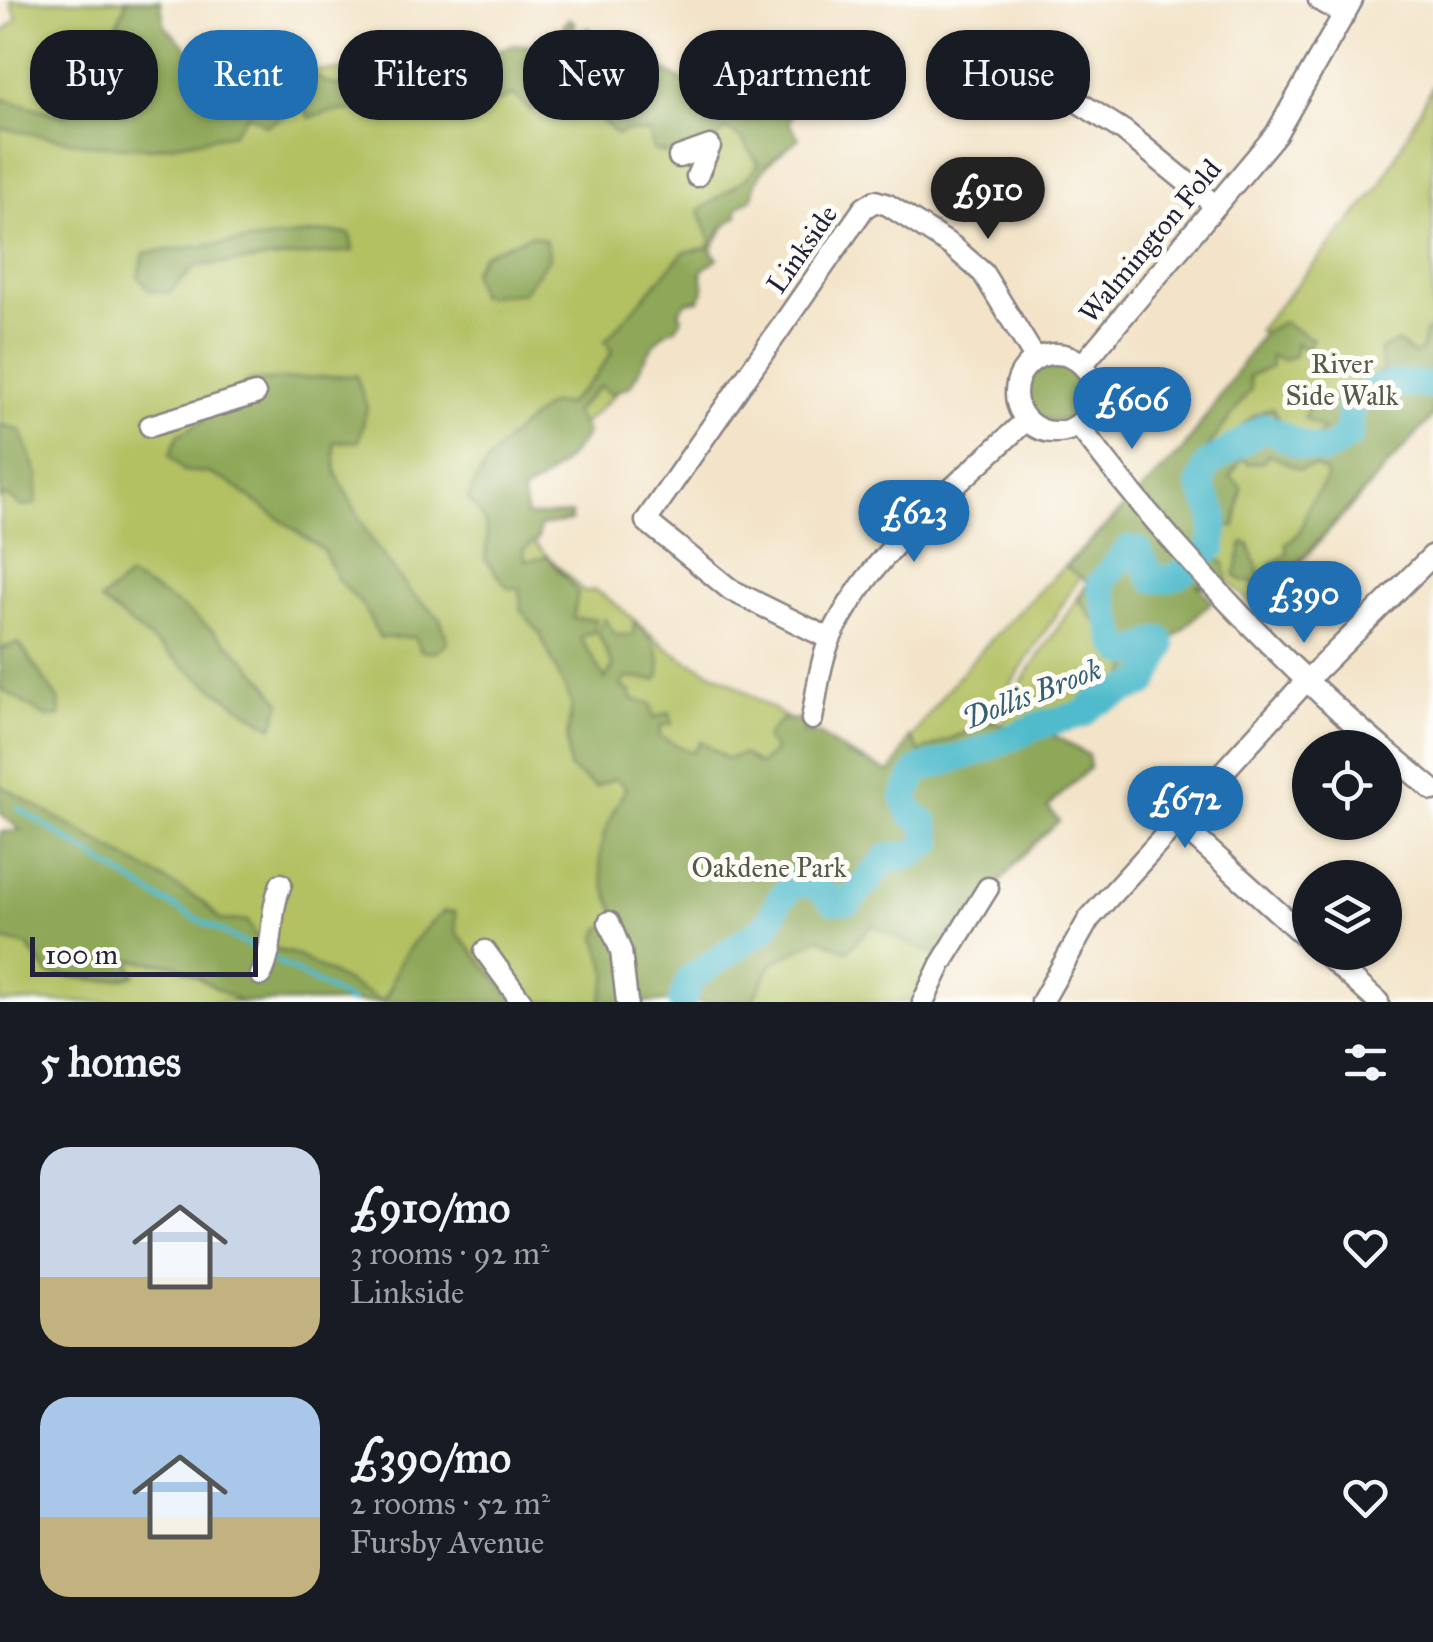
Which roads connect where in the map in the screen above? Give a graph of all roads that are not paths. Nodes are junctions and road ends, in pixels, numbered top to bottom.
1 (1319, 0) edge
2 (1348, 7) edge
3 (1090, 109) edge
4 (679, 157) dead end
5 (696, 176) dead end
6 (1216, 206) junction
7 (1035, 358) junction
8 (1083, 364) junction
9 (255, 394) dead end
10 (1026, 420) junction
11 (1078, 425) junction
12 (150, 426) dead end
13 (1433, 555) edge
14 (830, 639) junction
15 (1305, 682) junction
16 (812, 719) dead end
17 (1362, 730) edge
18 (1402, 764) edge
19 (1433, 790) edge
20 (1178, 822) junction
21 (281, 884) dead end
22 (988, 888) dead end
23 (609, 922) dead end
24 (1292, 925) edge
25 (485, 951) dead end
26 (1343, 970) edge
27 (261, 975) dead end
28 (522, 1002) edge
29 (628, 1002) edge
30 (923, 1002) edge
31 (1042, 1002) edge
32 (1378, 1002) edge

1 - 2 street
2 - 6 street, Walmington Fold
3 - 6 street
4 - 5 street
6 - 8 street, Walmington Fold
7 - 8 street, Walmington Fold
7 - 10 street
7 - 14 street, Linkside
8 - 11 street, Walmington Fold
9 - 12 street
10 - 11 street
10 - 14 street
11 - 15 street
13 - 15 street
14 - 16 street
15 - 17 street
15 - 20 street
18 - 19 street
20 - 24 street
20 - 31 street
21 - 27 street
22 - 30 street
23 - 29 street
25 - 28 street
26 - 32 street

